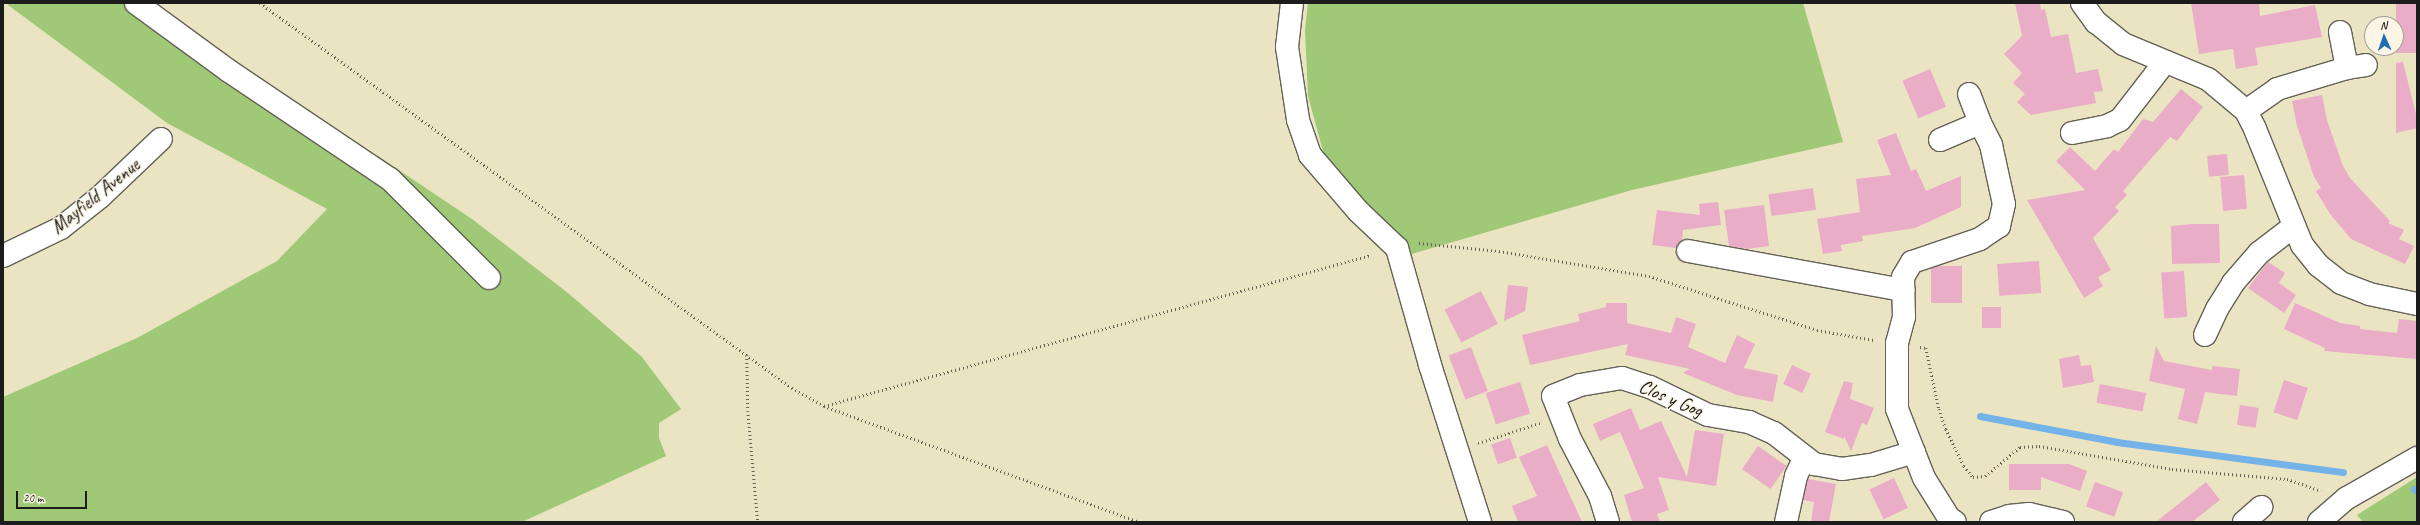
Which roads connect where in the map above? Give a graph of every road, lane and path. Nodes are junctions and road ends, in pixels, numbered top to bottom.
1 (136, 3) edge
2 (260, 3) edge
3 (1292, 3) edge
4 (2082, 3) edge
5 (2340, 32) dead end
6 (2165, 62) junction
7 (1969, 94) dead end
8 (2246, 111) junction
9 (1980, 123) junction
10 (2072, 133) dead end
11 (161, 139) dead end
12 (1940, 140) dead end
13 (2294, 226) junction
14 (1397, 248) junction
15 (1688, 252) dead end
16 (3, 256) edge
17 (488, 278) dead end
18 (1903, 290) junction
19 (2417, 304) edge
20 (2205, 336) dead end
21 (1897, 343) junction
22 (747, 355) junction
23 (824, 406) junction
24 (1561, 416) junction
25 (1458, 450) junction
26 (1914, 452) junction
27 (1805, 457) junction
28 (2417, 458) edge
29 (2337, 506) junction
30 (2261, 507) dead end
31 (758, 522) edge
32 (1138, 522) edge
33 (1480, 522) edge
34 (1608, 522) edge
35 (1786, 522) edge
36 (1955, 522) edge
37 (1991, 522) edge
38 (2063, 522) edge
39 (2244, 522) edge
40 (2319, 522) edge

1 - 17 street
2 - 22 path
3 - 14 street
4 - 6 street
5 - 8 street
6 - 8 street
6 - 10 street
7 - 9 street
8 - 13 street
9 - 12 street
9 - 18 street
11 - 16 street, Mayfield Avenue
13 - 19 street
13 - 20 street
14 - 21 path
14 - 23 path
14 - 25 street
15 - 18 street
18 - 21 street
21 - 26 street
21 - 29 path
22 - 23 path
22 - 31 path
23 - 32 path
24 - 25 path
24 - 27 street, Clos y Gog
24 - 34 street, Clos y Gog
25 - 33 street
26 - 27 street, Clos y Gog
26 - 36 street
27 - 35 street
28 - 29 street
29 - 40 street
30 - 39 street
37 - 38 street

